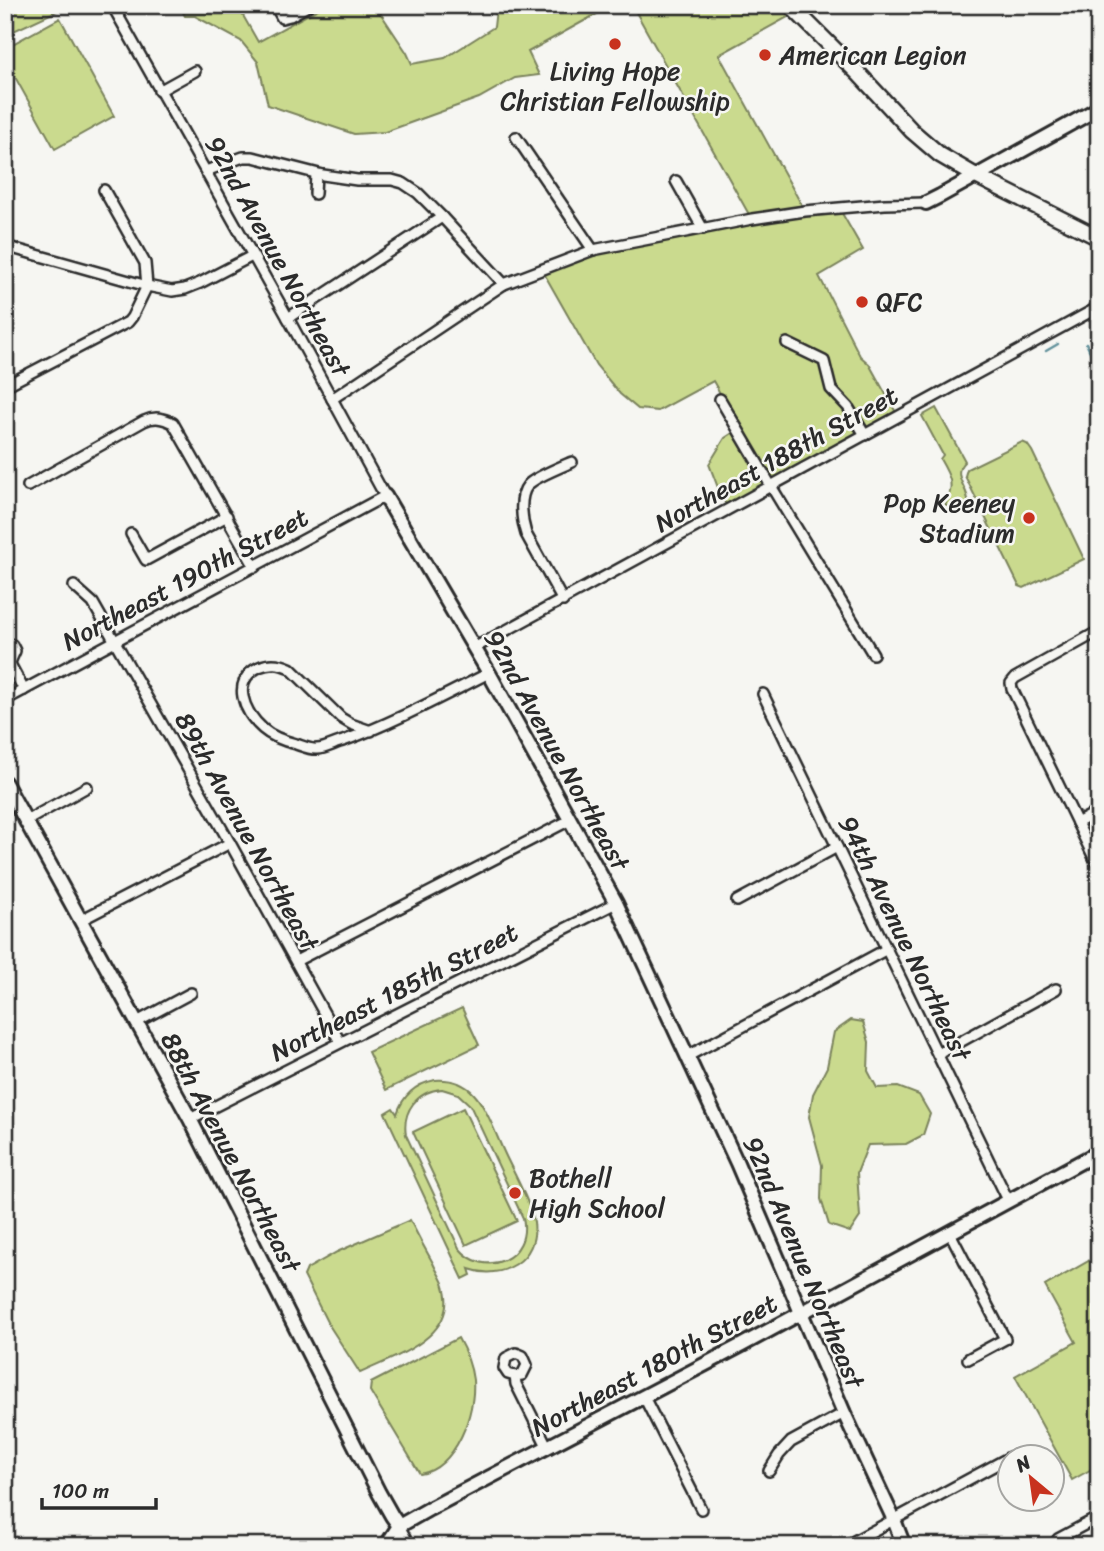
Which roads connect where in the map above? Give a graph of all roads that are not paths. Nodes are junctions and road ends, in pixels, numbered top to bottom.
1 (111, 5) edge
2 (275, 5) edge
3 (790, 5) edge
4 (307, 7) edge
5 (195, 71) dead end
6 (159, 91) junction
7 (1099, 108) edge
8 (516, 137) dead end
9 (206, 171) junction
10 (316, 174) junction
11 (976, 176) junction
12 (676, 181) dead end
13 (104, 190) dead end
14 (315, 194) dead end
15 (926, 203) joint
16 (442, 217) junction
17 (703, 229) junction
18 (1099, 238) edge
19 (5, 246) edge
20 (593, 250) junction
21 (252, 256) junction
22 (504, 284) junction
23 (147, 286) junction
24 (1099, 307) edge
25 (288, 318) junction
26 (787, 343) dead end
27 (5, 386) edge
28 (332, 398) junction
29 (720, 399) dead end
30 (864, 435) junction
31 (572, 462) dead end
32 (28, 486) dead end
33 (771, 486) junction
34 (385, 496) junction
35 (227, 516) junction
36 (131, 534) dead end
37 (255, 567) junction
38 (74, 586) dead end
39 (563, 601) junction
40 (1099, 631) edge
41 (5, 642) edge
42 (115, 642) junction
43 (474, 648) junction
44 (873, 654) dead end
45 (7, 663) edge
46 (489, 673) junction
47 (24, 690) junction
48 (763, 694) dead end
49 (5, 700) edge
50 (371, 731) junction
51 (5, 783) edge
52 (87, 787) dead end
53 (1099, 811) edge
54 (570, 820) junction
55 (26, 821) junction
56 (1077, 823) junction
57 (1099, 842) edge
58 (230, 843) junction
59 (837, 847) junction
60 (1089, 847) junction
61 (1099, 867) edge
62 (737, 901) dead end
63 (616, 903) junction
64 (81, 920) junction
65 (887, 949) junction
66 (296, 961) junction
67 (1056, 989) dead end
68 (191, 993) dead end
69 (137, 1022) junction
70 (340, 1042) junction
71 (938, 1054) junction
72 (688, 1056) junction
73 (190, 1119) junction
74 (1099, 1152) edge
75 (1008, 1200) junction
76 (950, 1233) junction
77 (802, 1312) junction
78 (968, 1359) dead end
79 (515, 1376) dead end
80 (643, 1397) junction
81 (844, 1413) junction
82 (547, 1446) junction
83 (996, 1465) edge
84 (768, 1471) dead end
85 (701, 1509) dead end
86 (1099, 1517) edge
87 (894, 1520) junction
88 (399, 1526) junction
89 (386, 1546) edge
90 (410, 1546) edge
91 (845, 1546) edge
92 (904, 1546) edge
93 (1053, 1546) edge

1 - 6 street, 92nd Avenue Northeast
2 - 4 street
3 - 11 main road
5 - 6 street
6 - 9 street, 92nd Avenue Northeast
7 - 11 street
8 - 20 street
9 - 10 street
9 - 21 street, 92nd Avenue Northeast
10 - 14 street
10 - 16 street
11 - 15 street
11 - 18 main road
12 - 17 street
13 - 23 street
15 - 17 street
16 - 22 street
16 - 25 street
17 - 20 street
19 - 23 street
20 - 22 street
21 - 23 street
21 - 25 street, 92nd Avenue Northeast
22 - 28 street
23 - 27 street
24 - 30 street, Northeast 188th Street
25 - 28 street, 92nd Avenue Northeast
26 - 30 street
28 - 34 street, 92nd Avenue Northeast
29 - 33 street
30 - 33 street, Northeast 188th Street
31 - 39 street
32 - 35 street
33 - 39 street, Northeast 188th Street
33 - 44 street
34 - 37 street, Northeast 190th Street
34 - 43 street, 92nd Avenue Northeast
35 - 36 street
35 - 37 street
37 - 42 street, Northeast 190th Street
38 - 42 street, 89th Avenue Northeast
39 - 43 street, Northeast 188th Street
40 - 56 street
41 - 45 street
42 - 47 street, Northeast 190th Street
42 - 58 street, 89th Avenue Northeast
43 - 46 street, 92nd Avenue Northeast
45 - 47 street
46 - 50 street
46 - 54 street, 92nd Avenue Northeast
47 - 49 street, Northeast 190th Street
48 - 59 street, 94th Avenue Northeast
50 - 50 street
51 - 55 street, 88th Avenue Northeast
52 - 55 street
53 - 56 street
54 - 63 street, 92nd Avenue Northeast
54 - 66 street
55 - 64 street, 88th Avenue Northeast
56 - 60 street
57 - 60 street
58 - 64 street
58 - 66 street, 89th Avenue Northeast
59 - 62 street
59 - 65 street, 94th Avenue Northeast
60 - 61 street
63 - 70 street, Northeast 185th Street
63 - 72 street, 92nd Avenue Northeast
64 - 69 street, 88th Avenue Northeast
65 - 71 street, 94th Avenue Northeast
65 - 72 street
66 - 70 street, 89th Avenue Northeast
67 - 71 street
68 - 69 street
69 - 73 street, 88th Avenue Northeast
70 - 73 street, Northeast 185th Street
71 - 75 street, 94th Avenue Northeast
72 - 77 street, 92nd Avenue Northeast
73 - 88 street, 88th Avenue Northeast
74 - 75 street, Northeast 180th Street
75 - 76 street, Northeast 180th Street
76 - 77 street, Northeast 180th Street
76 - 78 street
77 - 80 street, Northeast 180th Street
77 - 81 street, 92nd Avenue Northeast
79 - 82 street
80 - 82 street, Northeast 180th Street
80 - 85 street
81 - 84 street
81 - 87 street, 92nd Avenue Northeast
82 - 88 street, Northeast 180th Street
83 - 87 street
86 - 93 street
87 - 91 street
87 - 92 street, 92nd Avenue Northeast
88 - 89 street, Northeast 180th Street
88 - 90 street, 88th Avenue Northeast

